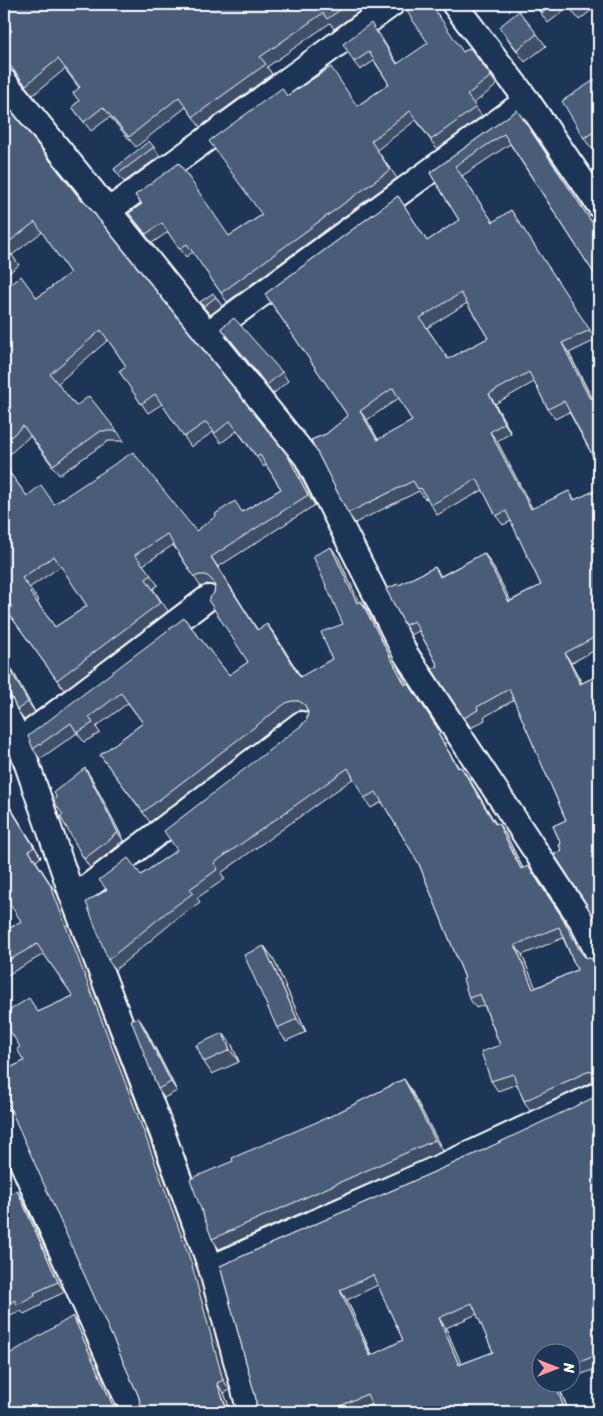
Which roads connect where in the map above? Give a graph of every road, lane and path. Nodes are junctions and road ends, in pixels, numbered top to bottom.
1 (392, 4) edge
2 (454, 4) edge
3 (4, 81) edge
4 (527, 100) junction
5 (599, 205) edge
6 (108, 210) junction
7 (207, 334) junction
8 (208, 598) edge
9 (4, 709) edge
10 (301, 724) edge
11 (19, 741) junction
12 (73, 898) junction
13 (599, 955) edge
14 (599, 1094) edge
15 (4, 1122) edge
16 (211, 1268) junction
17 (133, 1412) edge
18 (250, 1412) edge

1 - 6 street
2 - 4 street
3 - 6 street
4 - 5 street
4 - 7 street
6 - 7 street
7 - 13 street
8 - 11 street
9 - 11 street
10 - 12 street
11 - 12 street
12 - 16 street
14 - 16 street
15 - 17 street
16 - 18 street

